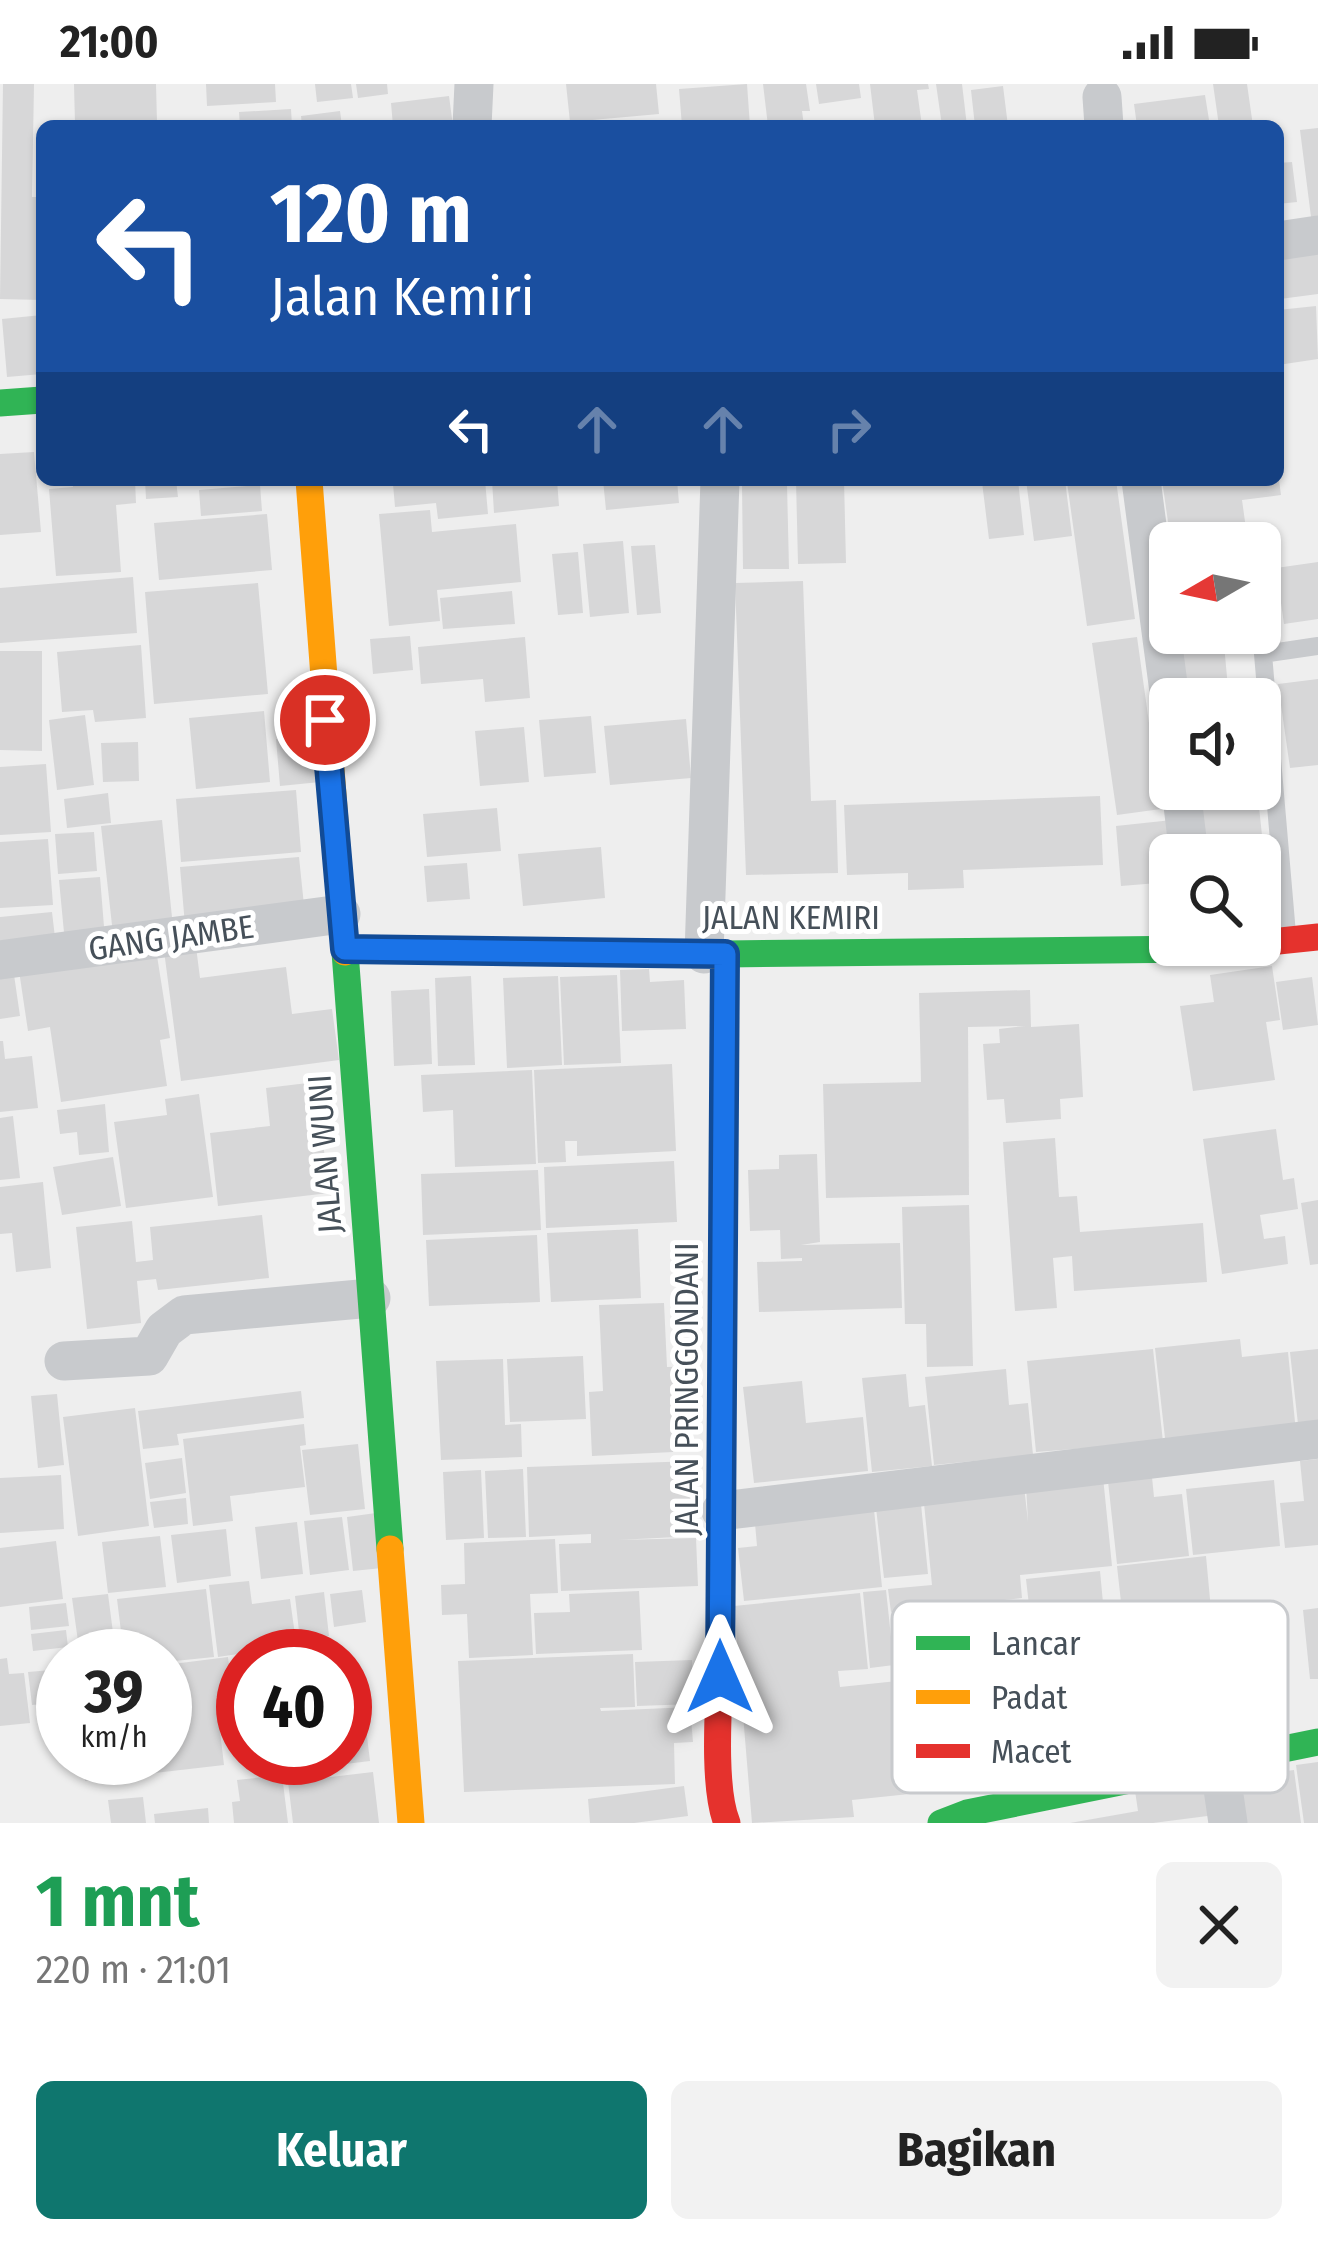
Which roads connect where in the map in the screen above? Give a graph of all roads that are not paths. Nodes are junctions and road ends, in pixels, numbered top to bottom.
1 (474, 84) edge
2 (472, 120) edge
3 (1318, 235) edge
4 (1284, 240) edge
5 (36, 401) edge
6 (0, 404) edge
7 (309, 486) edge
8 (721, 486) edge
9 (1142, 486) edge
10 (1318, 646) edge
11 (1167, 678) edge
12 (1270, 834) edge
13 (343, 932) junction
14 (1318, 937) edge
15 (1281, 940) edge
16 (1149, 947) edge
17 (715, 954) junction
18 (0, 961) edge
19 (371, 1298) junction
20 (64, 1361) dead end
21 (1318, 1439) edge
22 (721, 1511) junction
23 (1318, 1742) edge
24 (1288, 1748) edge
25 (1087, 1793) edge
26 (1224, 1793) edge
27 (997, 1815) edge
28 (411, 1823) edge
29 (727, 1823) edge
30 (941, 1823) edge
31 (1228, 1823) edge

1 - 2 street
3 - 4 street
5 - 6 main road
7 - 13 main road, JALAN WUNI
8 - 17 street
9 - 11 street
10 - 12 lane
13 - 17 main road, JALAN KEMIRI
13 - 18 street, GANG JAMBE
13 - 19 main road, JALAN WUNI
14 - 15 main road
16 - 17 main road, JALAN KEMIRI
17 - 22 main road, JALAN PRINGGONDANI
19 - 20 street
19 - 28 main road, JALAN WUNI
21 - 22 street
22 - 29 main road, JALAN PRINGGONDANI
23 - 24 main road
25 - 27 main road
26 - 31 street
27 - 30 main road

